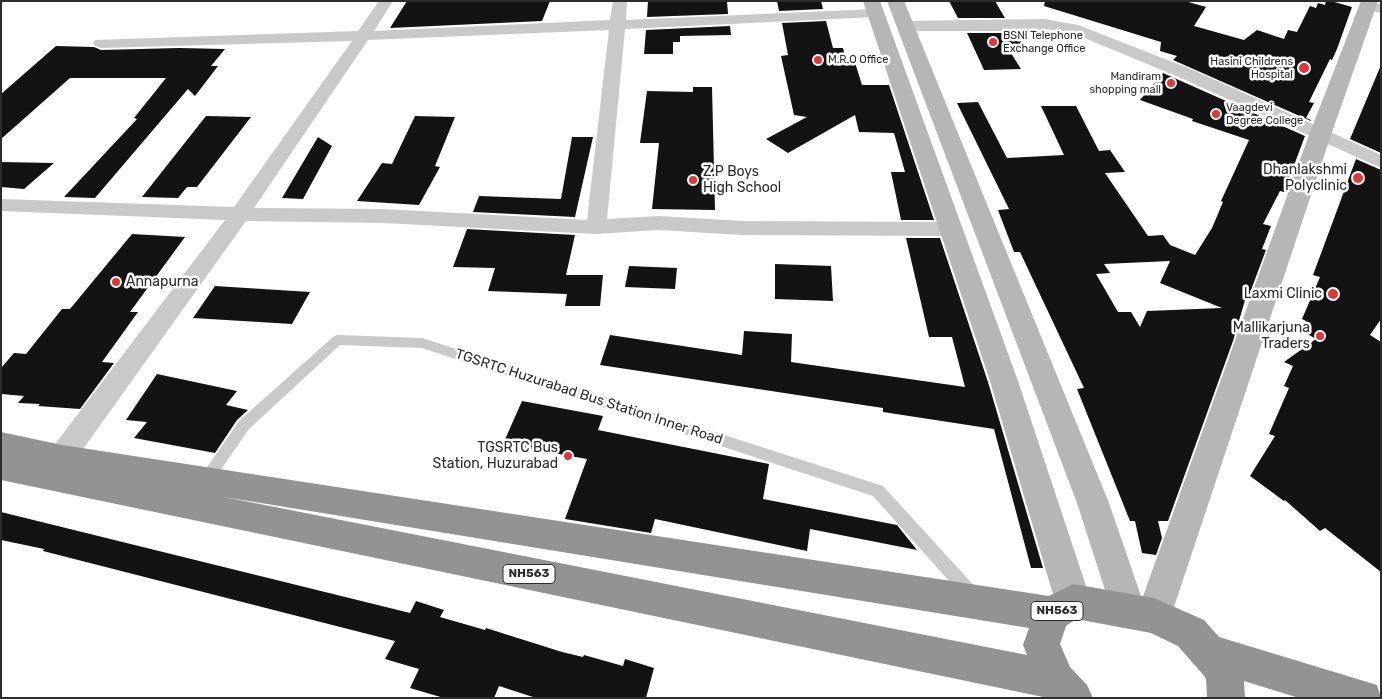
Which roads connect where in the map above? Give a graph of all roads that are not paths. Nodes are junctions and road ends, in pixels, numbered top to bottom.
1 (386, 1) edge
2 (620, 1) edge
3 (880, 5) edge
4 (1373, 5) edge
5 (617, 25) junction
6 (904, 26) junction
7 (363, 36) junction
8 (101, 43) dead end
9 (897, 76) junction
10 (924, 76) junction
11 (1320, 135) junction
12 (1381, 162) edge
13 (1, 205) edge
14 (240, 213) junction
15 (596, 227) junction
16 (951, 229) junction
17 (3, 453) edge
18 (54, 467) junction
19 (206, 480) junction
20 (978, 602) junction
21 (1062, 608) junction
22 (1142, 614) junction
23 (1210, 653) junction
24 (1066, 689) edge
25 (1226, 698) edge
26 (1364, 698) edge

1 - 7 street
2 - 5 street
3 - 5 street
3 - 6 main road
3 - 9 main road
4 - 11 main road
5 - 7 street
5 - 15 street
6 - 10 main road
6 - 11 street
7 - 8 street
7 - 14 street
9 - 10 main road
9 - 16 main road
10 - 22 main road
11 - 12 street
11 - 22 main road
13 - 14 street
14 - 15 street
14 - 18 street
15 - 16 street
16 - 21 main road
17 - 18 highway, NH563
18 - 19 highway, NH563
18 - 24 highway, NH563
19 - 20 highway, NH563
19 - 20 lane, TGSRTC Huzurabad Bus Station Inner Road
20 - 21 highway, NH563
21 - 22 highway, NH563
21 - 24 highway, NH563
22 - 23 highway, NH563
23 - 25 highway, NH563
23 - 26 highway

